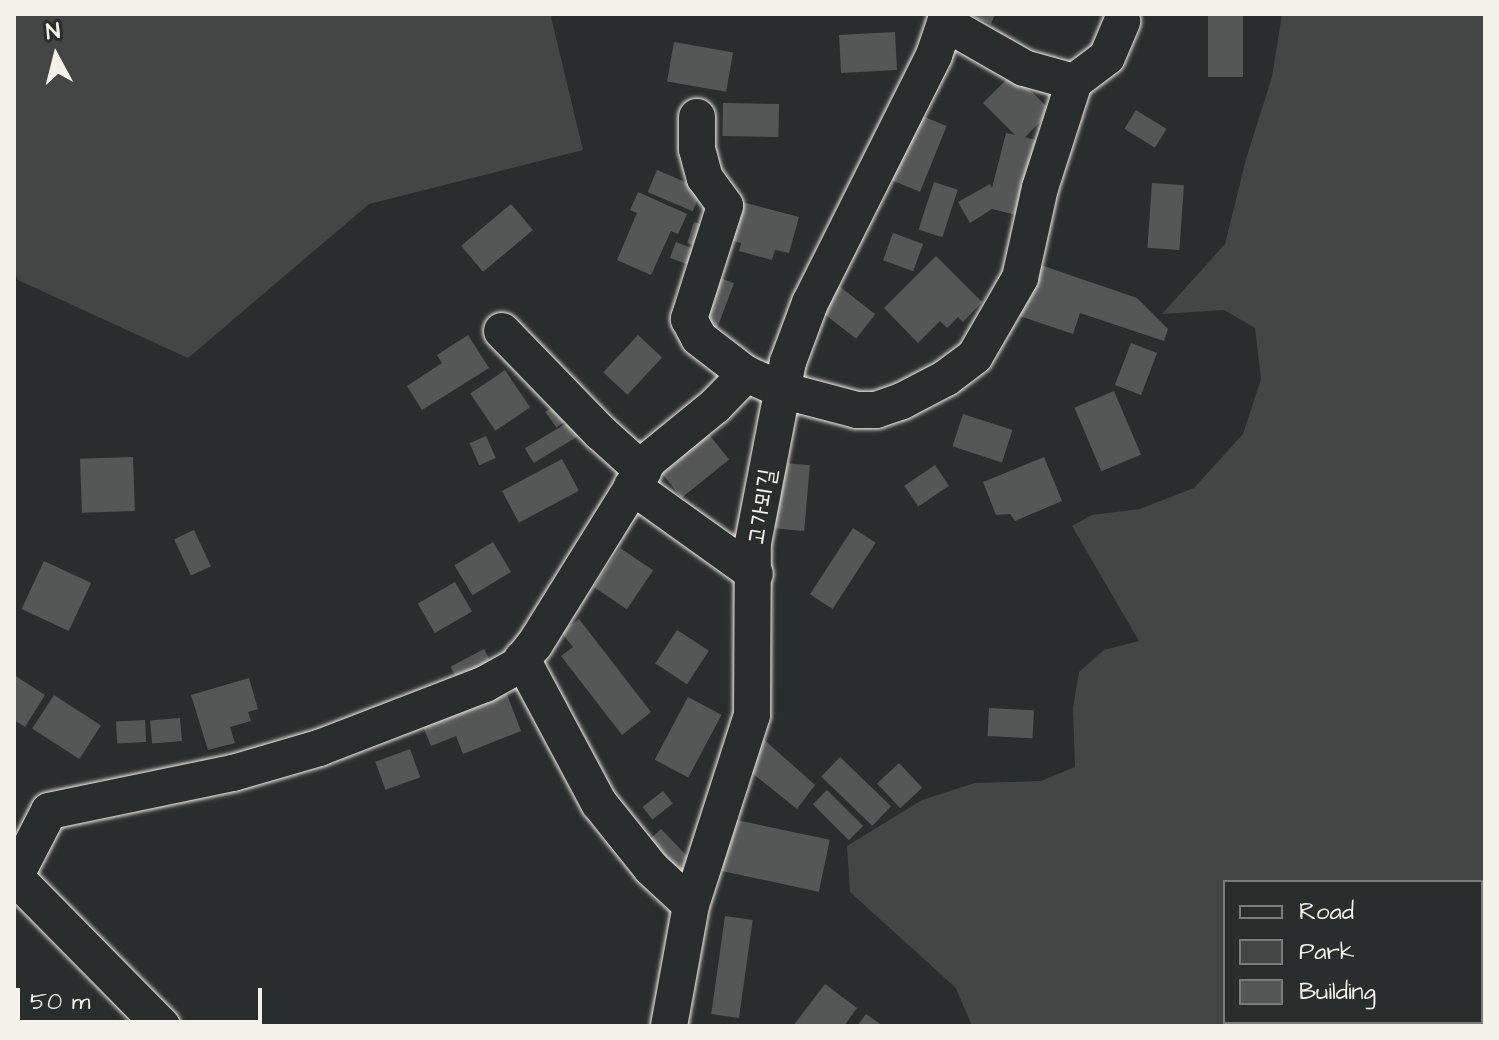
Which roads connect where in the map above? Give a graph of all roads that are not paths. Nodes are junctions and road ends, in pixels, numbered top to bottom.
1 (946, 18) edge
2 (1122, 21) dead end
3 (1074, 82) junction
4 (697, 117) dead end
5 (502, 331) dead end
6 (746, 374) junction
7 (785, 391) junction
8 (638, 479) junction
9 (755, 574) junction
10 (522, 659) junction
11 (15, 876) edge
12 (691, 905) junction
13 (162, 1026) edge
14 (669, 1026) edge

1 - 3 street
1 - 7 street, 고가뫼길
2 - 3 street
3 - 7 street
4 - 6 street
5 - 8 street
6 - 7 street
6 - 8 street
7 - 9 street, 고가뫼길
8 - 9 street
8 - 10 street
9 - 12 street, 고가뫼길
10 - 11 street
10 - 12 street
11 - 13 street
12 - 14 street, 고가뫼길

